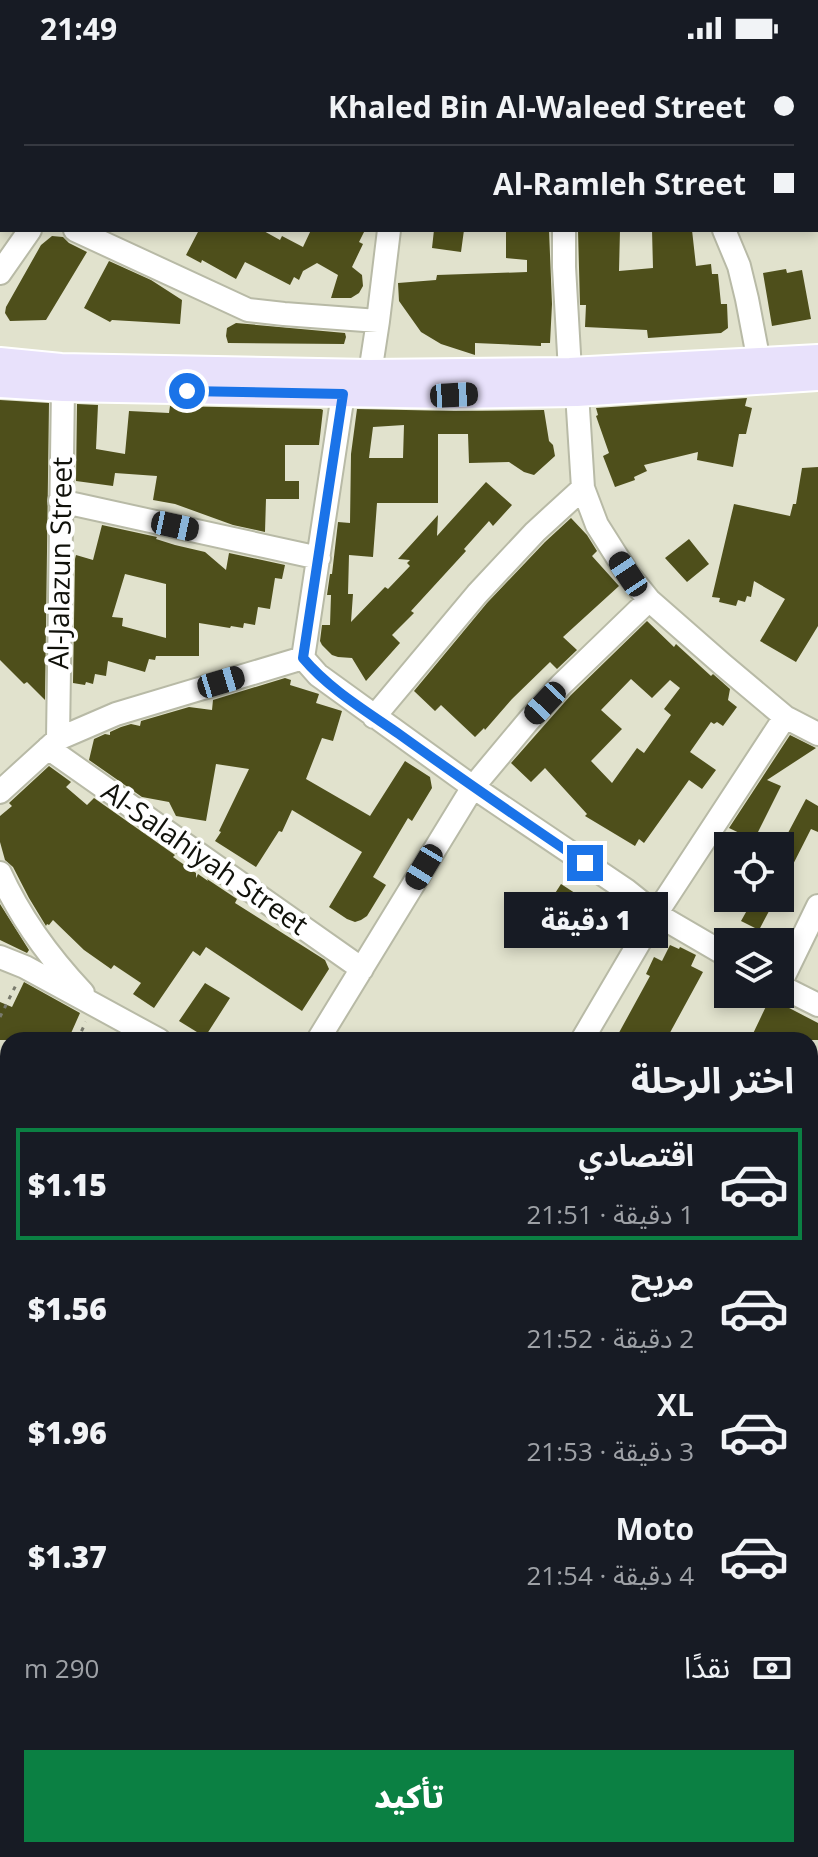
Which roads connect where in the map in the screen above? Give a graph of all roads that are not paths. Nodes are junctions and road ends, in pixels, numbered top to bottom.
1 (29, 232) edge
2 (79, 232) edge
3 (389, 232) edge
4 (564, 232) edge
5 (725, 232) edge
6 (0, 273) edge
7 (378, 321) junction
8 (818, 358) edge
9 (0, 361) edge
10 (759, 362) junction
11 (370, 373) junction
12 (818, 377) edge
13 (573, 382) junction
14 (0, 384) edge
15 (63, 388) junction
16 (343, 394) junction
17 (583, 488) junction
18 (60, 501) junction
19 (319, 558) junction
20 (649, 600) junction
21 (303, 658) junction
22 (374, 717) junction
23 (785, 717) junction
24 (818, 734) edge
25 (53, 743) junction
26 (473, 787) junction
27 (0, 792) edge
28 (0, 873) edge
29 (818, 906) edge
30 (656, 914) junction
31 (714, 948) edge
32 (794, 956) edge
33 (0, 957) edge
34 (362, 969) junction
35 (794, 992) edge
36 (818, 1005) edge
37 (95, 1006) junction
38 (144, 1032) edge
39 (323, 1032) edge
40 (587, 1032) edge

1 - 6 street
2 - 7 street
3 - 7 street
4 - 13 street
5 - 10 street
7 - 11 street
8 - 10 main road
9 - 11 main road
10 - 13 main road
11 - 13 main road
12 - 13 main road
13 - 16 main road
13 - 17 street
14 - 15 main road
15 - 16 main road
15 - 18 street, Al-Jalazun Street
16 - 19 street
17 - 20 street
17 - 22 street
18 - 19 street
18 - 25 street, Al-Jalazun Street
19 - 21 street
20 - 23 street
20 - 26 street
21 - 22 street
21 - 25 street
22 - 26 street
23 - 24 street
23 - 30 street
25 - 27 street
25 - 34 street, Al-Salahiyah Street
26 - 30 street
26 - 34 street
28 - 37 street
29 - 32 street
30 - 31 street
30 - 40 street
33 - 37 street
34 - 39 street
35 - 36 street
37 - 38 street

